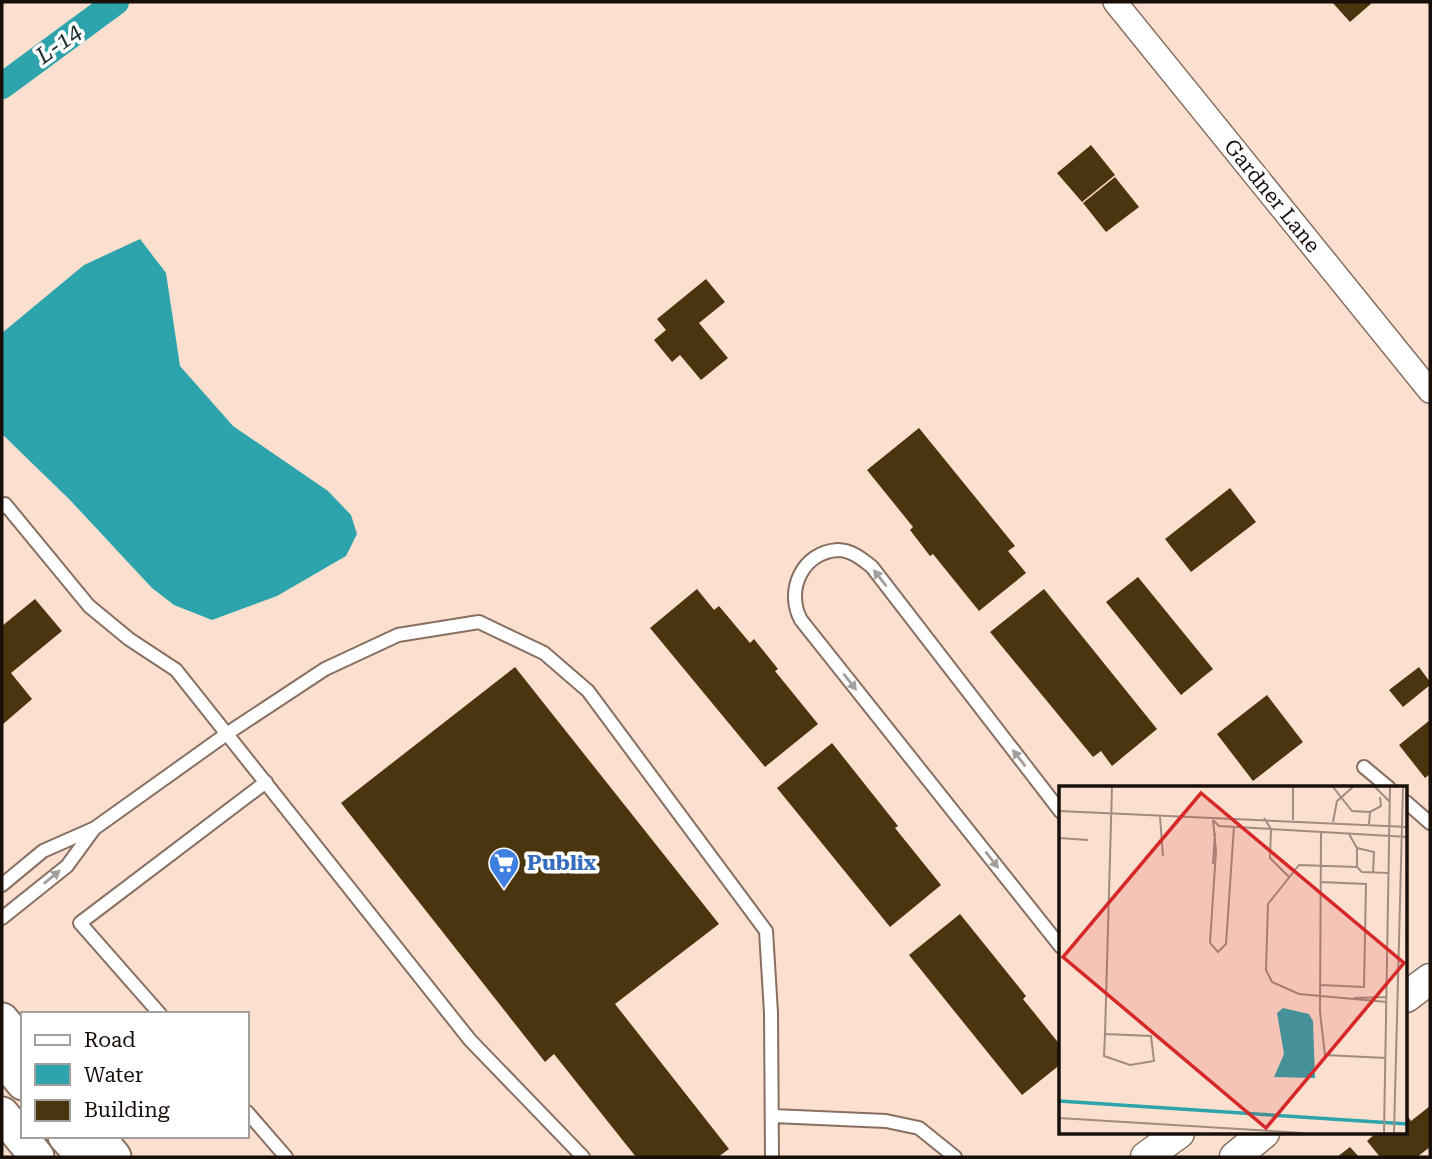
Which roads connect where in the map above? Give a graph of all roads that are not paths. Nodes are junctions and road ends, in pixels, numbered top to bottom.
1 (1115, 2) edge
2 (1430, 391) edge
3 (2, 507) edge
4 (228, 733) junction
5 (1364, 766) dead end
6 (266, 782) junction
7 (1387, 786) edge
8 (1408, 804) edge
9 (1059, 809) edge
10 (1430, 823) edge
11 (94, 828) junction
12 (2, 885) edge
13 (2, 918) edge
14 (1059, 944) edge
15 (1430, 979) edge
16 (1408, 996) edge
17 (158, 1012) edge
18 (2, 1020) edge
19 (21, 1044) edge
20 (2, 1057) edge
21 (21, 1081) edge
22 (248, 1113) edge
23 (2, 1114) edge
24 (773, 1116) junction
25 (1177, 1134) edge
26 (1263, 1134) edge
27 (21, 1137) edge
28 (22, 1138) edge
29 (67, 1138) edge
30 (99, 1138) edge
31 (37, 1157) edge
32 (84, 1157) edge
33 (114, 1157) edge
34 (286, 1157) edge
35 (583, 1157) edge
36 (772, 1157) edge
37 (955, 1157) edge
38 (1146, 1157) edge
39 (1235, 1157) edge

1 - 2 street, Gardner Lane
3 - 4 lane
4 - 6 lane
4 - 11 lane
4 - 24 lane
5 - 7 lane
6 - 17 lane
6 - 35 lane
8 - 10 lane
9 -> 14 lane
11 - 12 lane
13 -> 11 lane
15 - 16 street
18 - 19 main road
20 - 21 main road
22 - 34 lane
23 - 27 main road
24 - 36 lane
24 - 37 lane
25 - 38 street
26 - 39 street
28 - 31 main road
29 - 32 main road
30 - 33 main road

